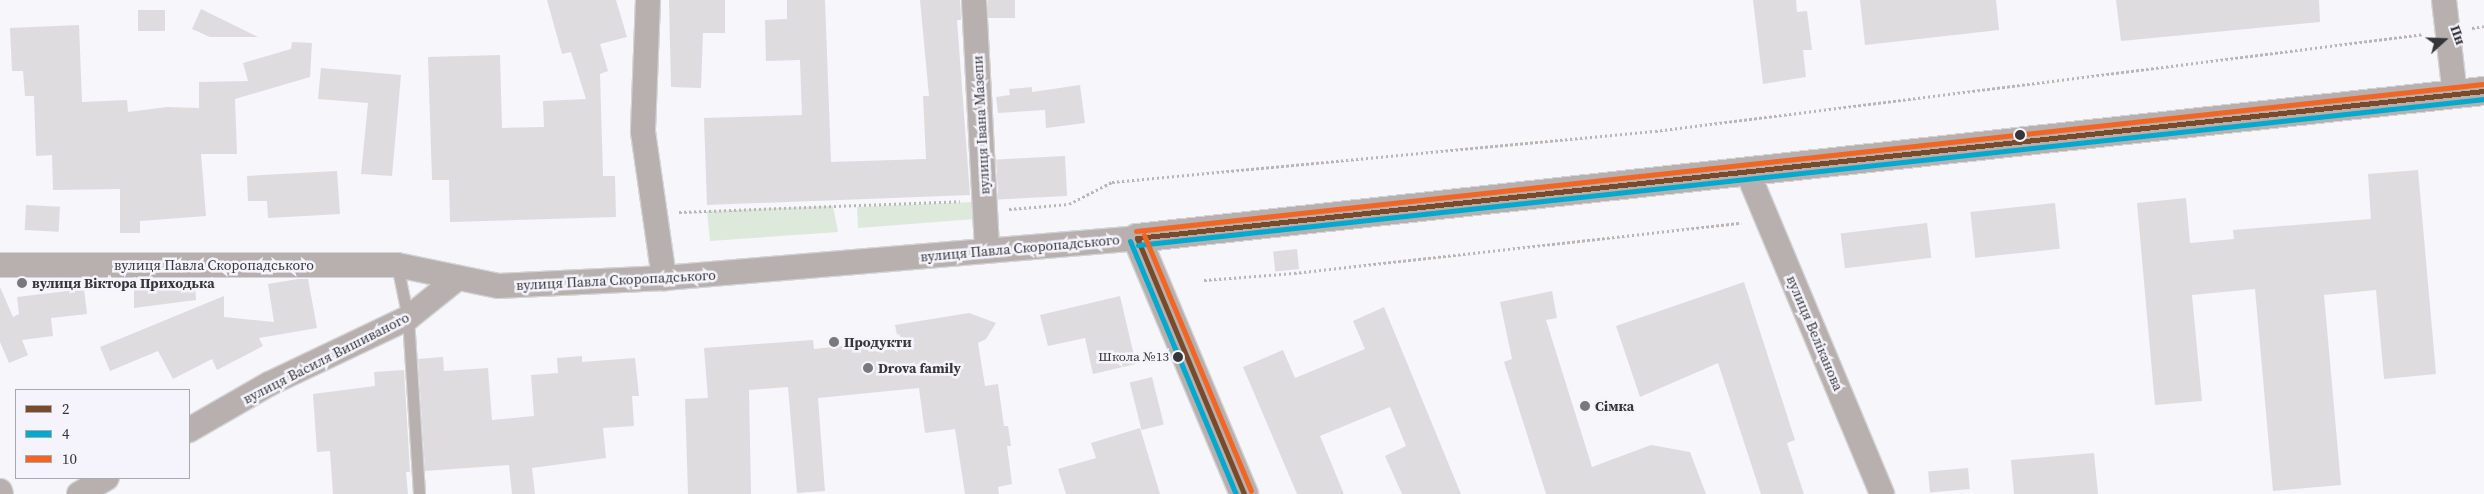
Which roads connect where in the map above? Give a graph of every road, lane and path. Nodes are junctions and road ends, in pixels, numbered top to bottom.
1 (648, 0) edge
2 (974, 0) edge
3 (2444, 0) edge
4 (2484, 26) edge
5 (2448, 31) junction
6 (2484, 91) edge
7 (2455, 95) junction
8 (1748, 171) junction
9 (985, 210) junction
10 (654, 213) junction
11 (1747, 222) dead end
12 (1137, 238) junction
13 (986, 251) junction
14 (0, 265) edge
15 (397, 265) junction
16 (458, 278) junction
17 (664, 278) junction
18 (1204, 280) dead end
19 (408, 318) junction
20 (190, 429) edge
21 (105, 479) edge
22 (79, 494) edge
23 (419, 494) edge
24 (1244, 494) edge
25 (1882, 494) edge

1 - 10 street
2 - 9 street, вулиця Івана Мазепи
3 - 5 street
4 - 5 path
5 - 7 street
5 - 9 path
6 - 7 street, вулиця Павла Скоропадського
7 - 8 street, вулиця Павла Скоропадського
8 - 12 street, вулиця Павла Скоропадського
8 - 25 street, вулиця Веліканова
9 - 10 path
9 - 13 street, вулиця Івана Мазепи
10 - 17 street
11 - 18 path
12 - 13 street, вулиця Павла Скоропадського
12 - 24 street
13 - 17 street, вулиця Павла Скоропадського
14 - 15 street, вулиця Павла Скоропадського
15 - 16 street, вулиця Павла Скоропадського
15 - 19 lane
16 - 17 street, вулиця Павла Скоропадського
16 - 19 street, вулиця Василя Вишиваного
19 - 20 street, вулиця Василя Вишиваного
19 - 23 lane
21 - 22 street

